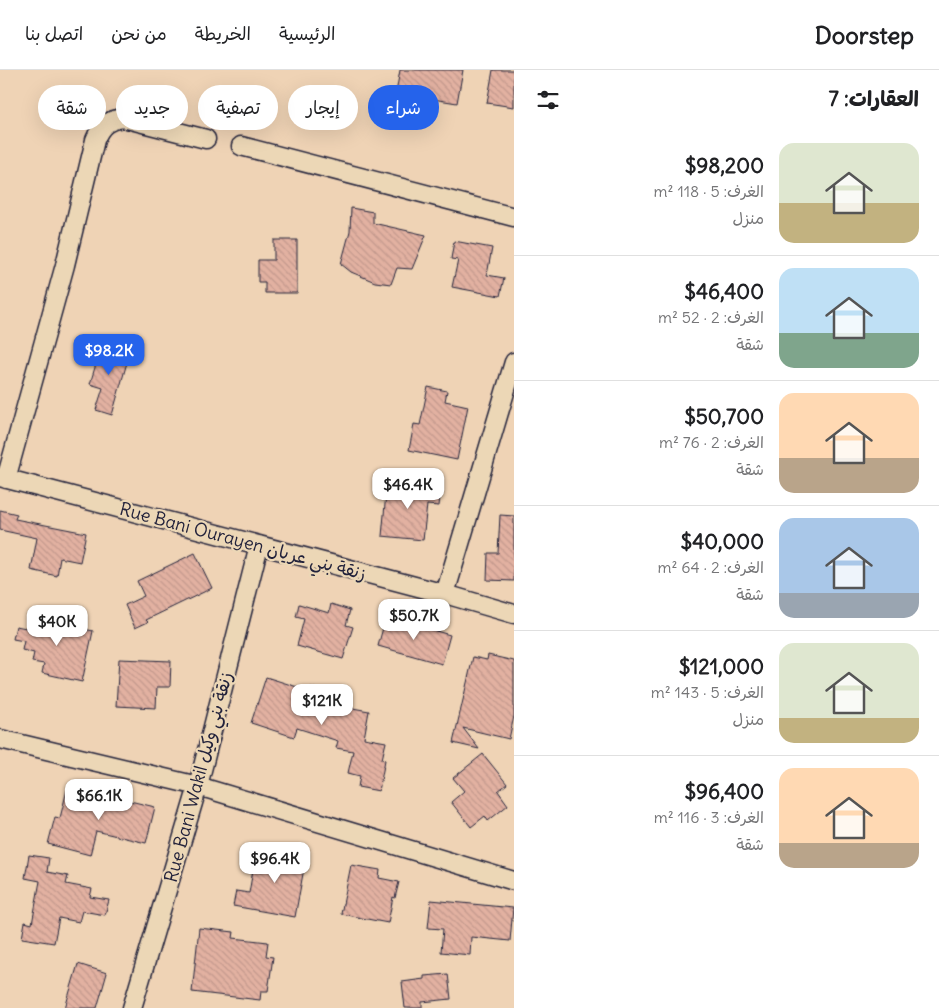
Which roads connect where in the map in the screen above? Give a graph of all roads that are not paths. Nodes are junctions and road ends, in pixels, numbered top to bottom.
1 (206, 139) dead end
2 (241, 146) dead end
3 (514, 217) edge
4 (514, 362) edge
5 (3, 478) edge
6 (259, 546) junction
7 (445, 594) junction
8 (514, 614) edge
9 (0, 739) edge
10 (198, 786) junction
11 (514, 881) edge
12 (132, 1008) edge

1 - 5 street
2 - 3 street
4 - 7 street
5 - 6 street, Rue Bani Ourayen زنقة بني عريان
6 - 7 street, Rue Bani Ourayen زنقة بني عريان
6 - 10 street, Rue Bani Wakil زنقة بني وكيل
7 - 8 street, Rue Bani Ourayen زنقة بني عريان
9 - 10 street
10 - 11 street
10 - 12 street, Rue Bani Wakil زنقة بني وكيل

